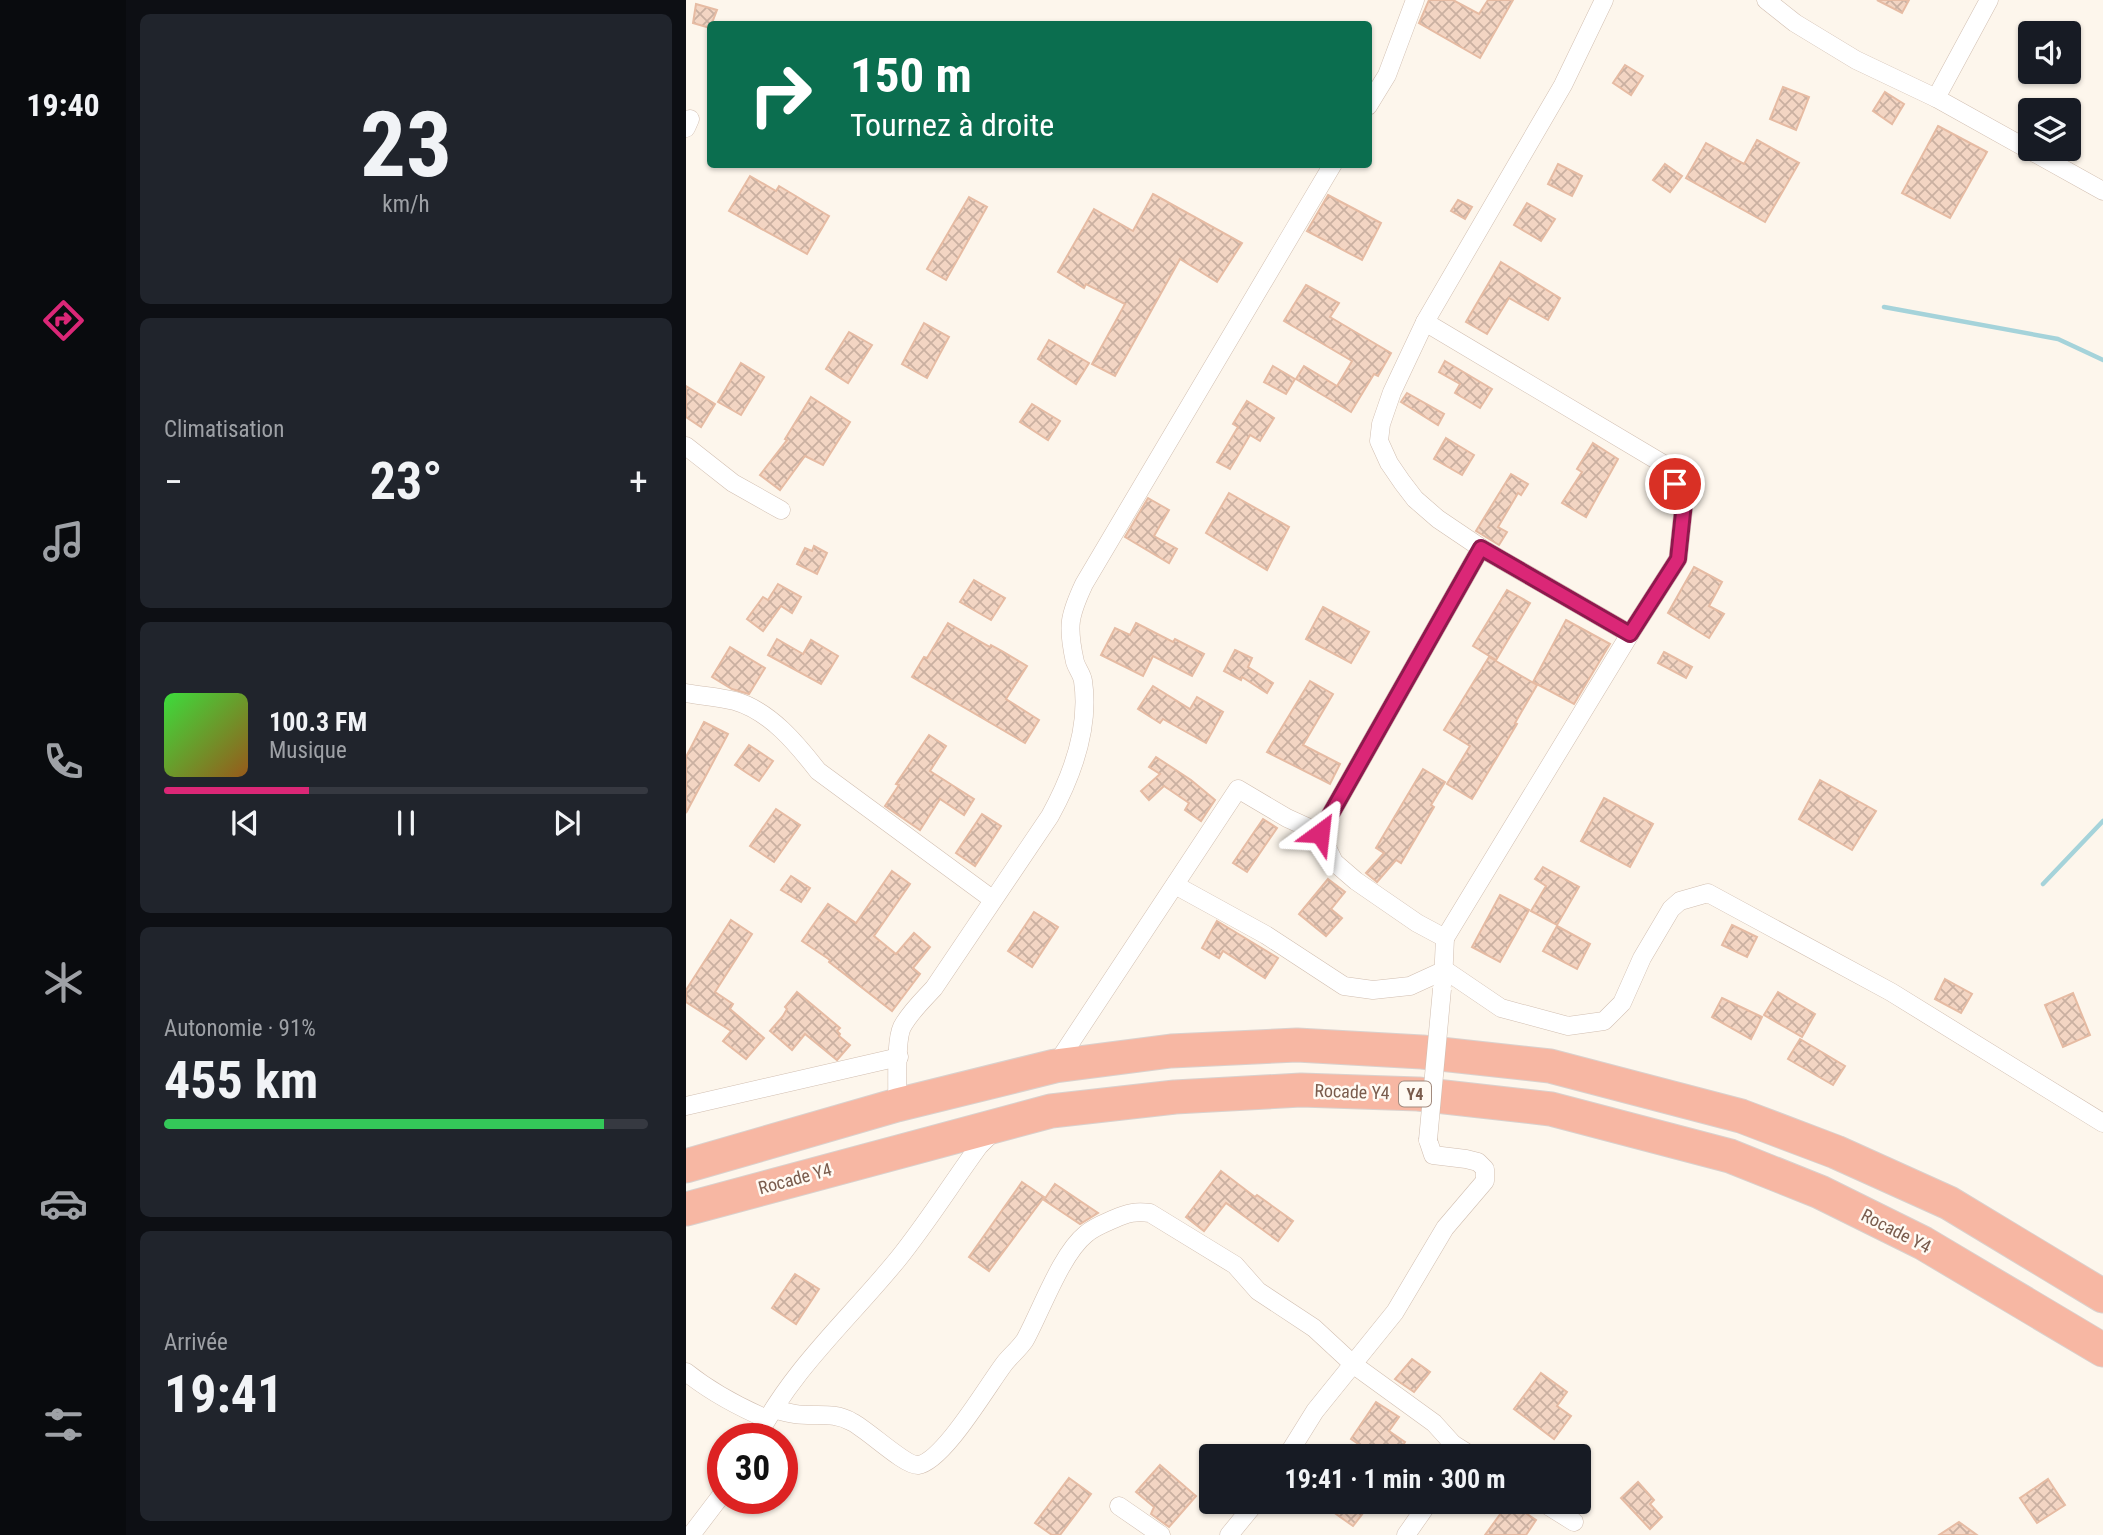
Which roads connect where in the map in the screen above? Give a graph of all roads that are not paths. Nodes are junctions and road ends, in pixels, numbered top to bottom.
1 (1415, 0) edge
2 (1604, 0) edge
3 (1766, 0) edge
4 (1989, 0) edge
5 (1936, 98) junction
6 (1372, 99) edge
7 (1331, 168) edge
8 (2103, 191) edge
9 (1425, 322) junction
10 (686, 446) edge
11 (781, 510) dead end
12 (1481, 548) junction
13 (1630, 634) junction
14 (686, 693) edge
15 (1320, 833) junction
16 (1175, 885) junction
17 (992, 899) junction
18 (1445, 938) junction
19 (1445, 970) junction
20 (899, 1057) junction
21 (1055, 1066) junction
22 (897, 1105) junction
23 (686, 1106) edge
24 (2103, 1123) edge
25 (1000, 1124) junction
26 (686, 1167) edge
27 (686, 1209) edge
28 (2103, 1297) edge
29 (2103, 1350) edge
30 (1354, 1365) junction
31 (686, 1372) edge
32 (770, 1414) junction
33 (765, 1423) edge
34 (1294, 1444) edge
35 (1449, 1444) edge
36 (1119, 1506) dead end
37 (707, 1514) edge
38 (1246, 1514) edge
39 (1421, 1514) edge
40 (1561, 1514) edge
41 (1574, 1522) dead end
42 (691, 1535) edge
43 (1161, 1535) edge
44 (1229, 1535) edge
45 (1406, 1535) edge

1 - 6 street
2 - 9 street
3 - 5 street
4 - 5 street
5 - 8 street
7 - 17 street
9 - 12 street
9 - 13 street
10 - 11 street
12 - 13 street
12 - 15 street
13 - 18 street
14 - 17 street
15 - 16 street
15 - 18 street
16 - 19 street
16 - 21 street
17 - 20 street
18 - 19 street
19 - 24 street
19 - 30 street, bridge
20 - 22 street
20 - 23 street
21 - 22 highway
21 - 28 highway
22 - 26 highway
25 - 27 highway, Rocade Y4 / Y4
25 - 29 highway, Rocade Y4 / Y4
25 - 32 street
30 - 32 street
30 - 34 street
30 - 35 street
31 - 32 street
32 - 33 street
36 - 43 street
37 - 42 street
38 - 44 street
39 - 45 street
40 - 41 street

